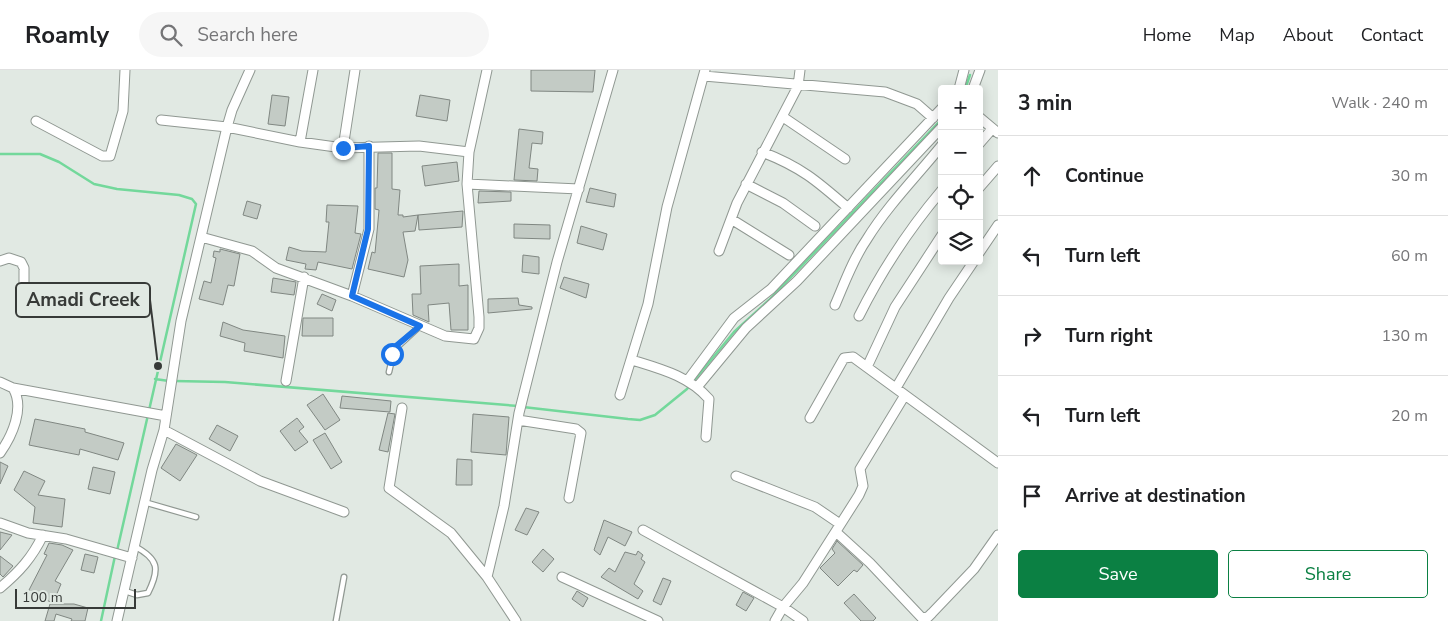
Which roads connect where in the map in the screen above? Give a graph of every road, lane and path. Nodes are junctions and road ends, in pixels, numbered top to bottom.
1 (125, 70) edge
2 (250, 70) edge
3 (313, 70) edge
4 (355, 70) edge
5 (487, 70) edge
6 (613, 70) edge
7 (800, 70) edge
8 (964, 70) edge
9 (980, 70) edge
10 (704, 73) edge
11 (960, 85) edge
12 (974, 85) edge
13 (798, 86) junction
14 (938, 112) edge
15 (783, 117) junction
16 (933, 118) junction
17 (161, 120) dead end
18 (983, 120) edge
19 (36, 121) dead end
20 (227, 127) junction
21 (939, 130) edge
22 (995, 131) edge
23 (983, 141) edge
24 (300, 142) junction
25 (369, 146) junction
26 (343, 148) junction
27 (938, 150) edge
28 (469, 152) junction
29 (762, 152) junction
30 (844, 159) dead end
31 (998, 166) edge
32 (983, 183) edge
33 (467, 184) junction
34 (746, 184) junction
35 (579, 189) junction
36 (938, 195) edge
37 (848, 208) junction
38 (731, 219) junction
39 (998, 225) edge
40 (815, 226) dead end
41 (201, 238) junction
42 (938, 241) edge
43 (983, 247) edge
44 (719, 251) dead end
45 (789, 255) dead end
46 (0, 261) edge
47 (971, 265) edge
48 (304, 277) junction
49 (24, 283) dead end
50 (352, 296) junction
51 (835, 305) dead end
52 (859, 316) dead end
53 (420, 326) junction
54 (632, 360) junction
55 (867, 367) junction
56 (389, 372) dead end
57 (286, 380) dead end
58 (688, 380) junction
59 (0, 382) edge
60 (698, 386) junction
61 (13, 388) junction
62 (896, 388) junction
63 (620, 395) dead end
64 (905, 395) junction
65 (402, 408) dead end
66 (163, 415) junction
67 (518, 416) junction
68 (810, 418) dead end
69 (164, 430) junction
70 (706, 437) dead end
71 (0, 453) edge
72 (998, 463) edge
73 (736, 476) dead end
74 (569, 498) dead end
75 (144, 502) junction
76 (344, 512) dead end
77 (196, 517) dead end
78 (0, 523) edge
79 (838, 528) junction
80 (643, 530) dead end
81 (998, 534) edge
82 (43, 536) junction
83 (134, 546) junction
84 (127, 557) junction
85 (344, 577) dead end
86 (487, 577) junction
87 (562, 577) dead end
88 (0, 588) edge
89 (125, 591) junction
90 (783, 607) junction
91 (118, 621) edge
92 (336, 621) edge
93 (516, 621) edge
94 (658, 621) edge
95 (775, 621) edge
96 (803, 621) edge

1 - 19 street
2 - 20 street
3 - 24 street
4 - 26 street
5 - 28 street
6 - 35 street
7 - 13 street
8 - 11 street
9 - 12 street
10 - 13 street
10 - 54 street
13 - 15 street
13 - 16 street
14 - 16 street
15 - 29 street
15 - 30 street
16 - 37 street
17 - 20 street
18 - 22 street
20 - 24 street
20 - 41 street
21 - 60 street
22 - 23 street
24 - 26 street
25 - 26 street
25 - 28 street
25 - 50 street
27 - 51 street
28 - 33 street
29 - 34 street
29 - 37 street
31 - 32 street
33 - 35 street
33 - 53 street
34 - 38 street
34 - 40 street
35 - 67 street
36 - 52 street
37 - 58 street
38 - 44 street
38 - 45 street
39 - 43 street
41 - 48 street
41 - 66 street
42 - 55 street
46 - 49 street
47 - 62 street
48 - 50 street
48 - 57 street
50 - 53 street
53 - 56 lane
54 - 58 street
54 - 63 street
55 - 62 street
55 - 68 street
58 - 60 street
59 - 61 street
60 - 70 street
61 - 66 street
61 - 71 street
62 - 64 street
64 - 72 street
64 - 79 street
65 - 86 street
66 - 69 street
67 - 74 street
67 - 86 street
69 - 75 street
69 - 76 street
73 - 79 street
75 - 77 lane
75 - 83 street
78 - 82 street
79 - 81 street
79 - 90 street
80 - 90 street
82 - 84 street
82 - 88 street
83 - 84 street
83 - 89 lane
84 - 89 street
85 - 92 lane
86 - 93 street
87 - 94 street
89 - 91 street
90 - 95 street
90 - 96 street

